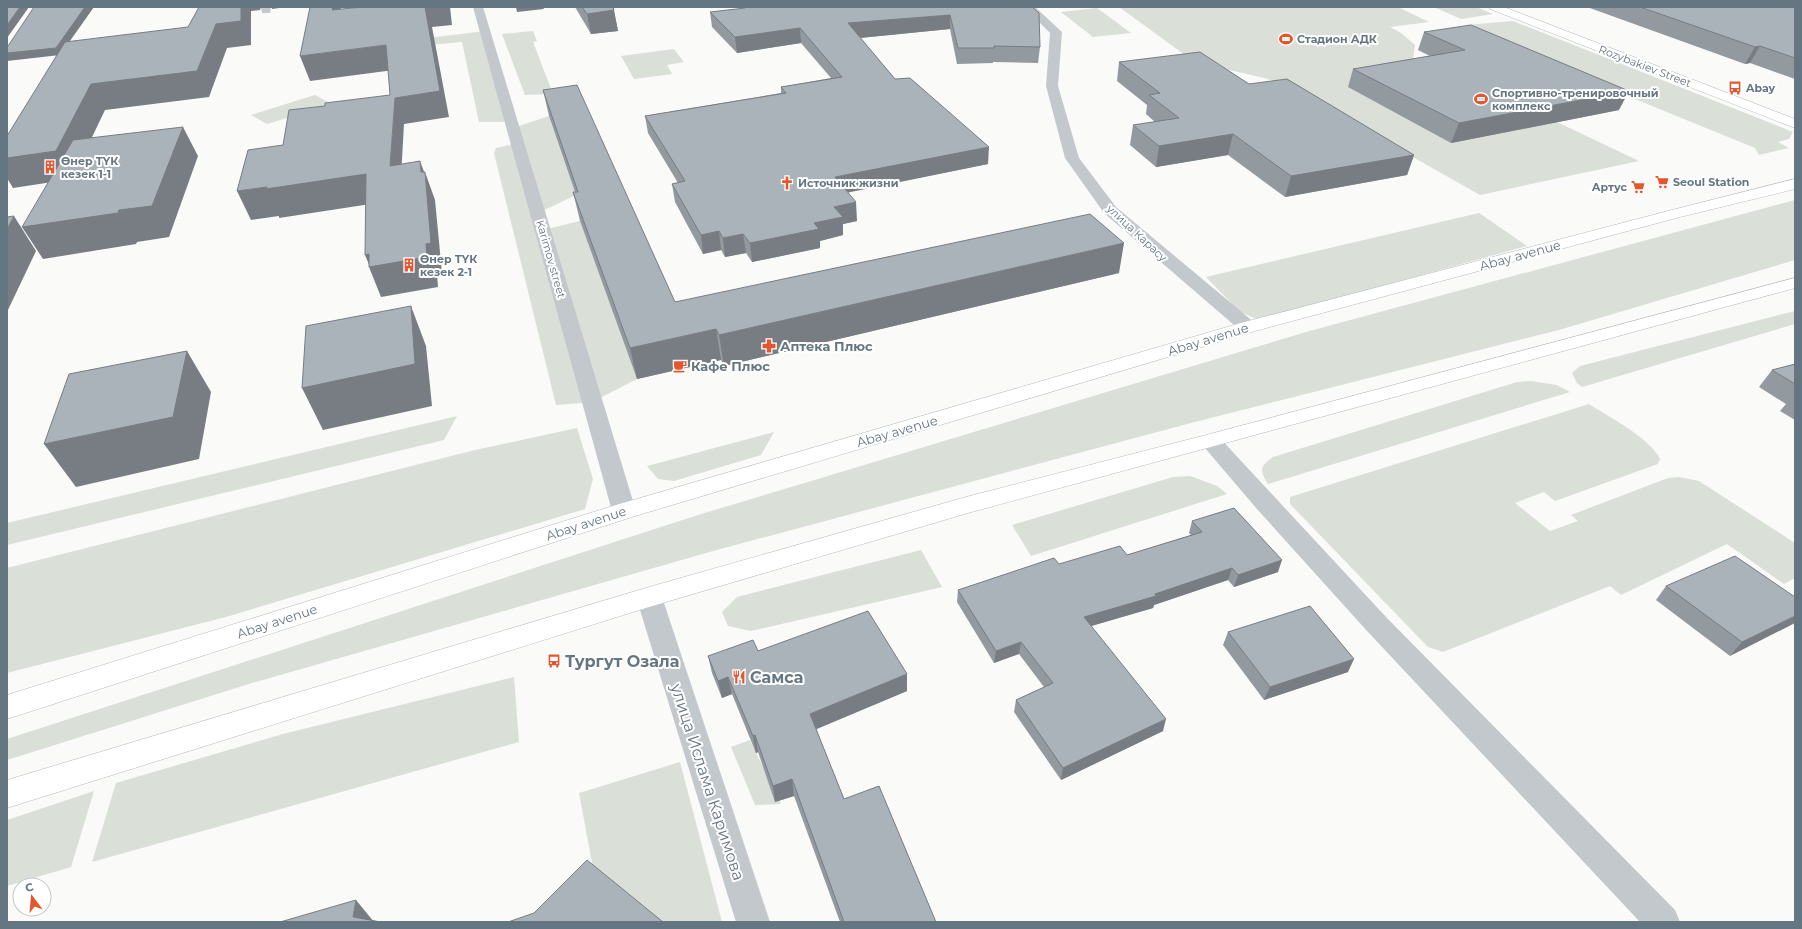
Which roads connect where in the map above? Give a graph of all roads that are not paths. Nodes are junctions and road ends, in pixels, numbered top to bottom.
1 (478, 7) edge
2 (1030, 7) edge
3 (1494, 7) edge
4 (1795, 124) edge
5 (1795, 184) edge
6 (1795, 283) edge
7 (1248, 327) junction
8 (1210, 441) junction
9 (624, 511) junction
10 (649, 598) junction
11 (7, 707) edge
12 (7, 794) edge
13 (753, 922) edge
14 (1663, 922) edge

1 - 9 street, Karimov street
2 - 7 street, улица Карасу
3 - 4 main road, Rozybakiev Street
5 - 7 main road, Abay avenue
6 - 8 main road
7 - 9 main road, Abay avenue
8 - 10 main road
8 - 14 street
9 - 11 main road, Abay avenue
10 - 12 main road
10 - 13 street, улица Ислама Каримова

